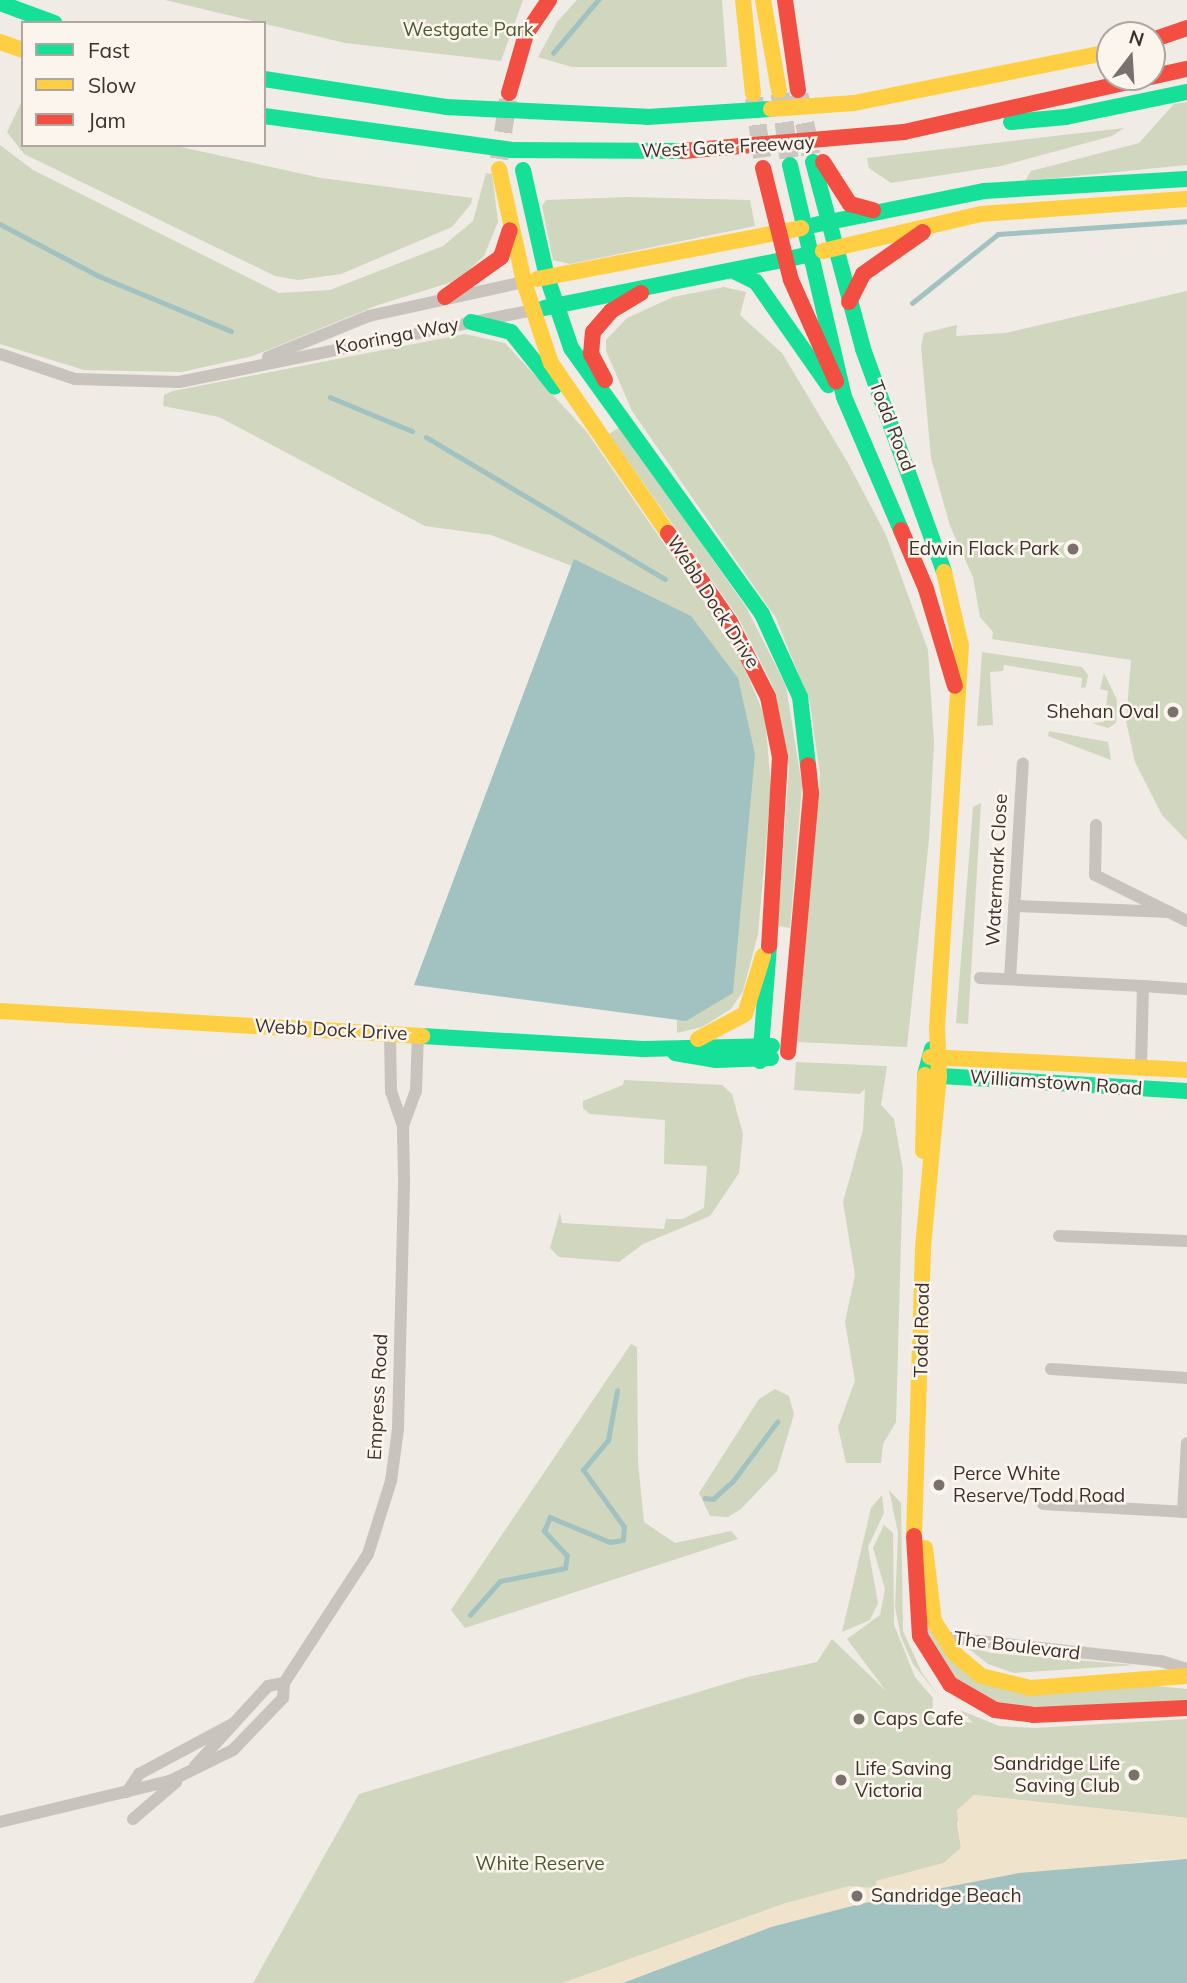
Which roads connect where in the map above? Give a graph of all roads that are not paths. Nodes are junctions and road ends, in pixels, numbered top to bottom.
1 (549, 0) edge
2 (743, 0) edge
3 (763, 0) edge
4 (785, 0) edge
5 (794, 0) edge
6 (0, 3) edge
7 (1187, 14) edge
8 (49, 21) edge
9 (788, 25) junction
10 (1187, 28) edge
11 (1166, 31) edge
12 (1166, 35) edge
13 (0, 41) edge
14 (21, 49) edge
15 (1096, 55) edge
16 (1187, 69) edge
17 (266, 79) edge
18 (798, 90) tunnel mouth
19 (779, 91) tunnel mouth
20 (1187, 92) edge
21 (509, 93) tunnel mouth
22 (753, 93) tunnel mouth
23 (266, 116) edge
24 (898, 133) junction
25 (790, 165) tunnel mouth
26 (763, 168) tunnel mouth
27 (499, 169) tunnel mouth
28 (523, 170) dead end
29 (1187, 179) edge
30 (1187, 200) edge
31 (878, 210) junction
32 (957, 219) junction
33 (825, 223) junction
34 (510, 225) junction
35 (801, 228) junction
36 (777, 234) junction
37 (833, 248) junction
38 (808, 255) junction
39 (785, 261) junction
40 (736, 272) junction
41 (547, 277) junction
42 (524, 282) junction
43 (671, 282) junction
44 (445, 297) junction
45 (849, 302) junction
46 (555, 306) junction
47 (533, 310) junction
48 (471, 322) junction
49 (0, 354) edge
50 (239, 369) junction
51 (844, 397) junction
52 (588, 418) junction
53 (853, 418) junction
54 (631, 428) junction
55 (956, 691) junction
56 (1023, 763) dead end
57 (1096, 825) dead end
58 (1014, 906) junction
59 (1170, 912) junction
60 (1187, 921) edge
61 (769, 939) junction
62 (980, 978) dead end
63 (1010, 979) junction
64 (1143, 986) junction
65 (1187, 989) edge
66 (0, 1011) edge
67 (390, 1033) junction
68 (418, 1035) junction
69 (763, 1043) junction
70 (667, 1049) junction
71 (788, 1052) junction
72 (934, 1057) junction
73 (760, 1062) junction
74 (1141, 1067) junction
75 (1187, 1070) edge
76 (932, 1076) junction
77 (1187, 1091) edge
78 (403, 1126) junction
79 (1059, 1236) dead end
80 (1187, 1241) edge
81 (1051, 1369) dead end
82 (1187, 1378) edge
83 (1187, 1443) edge
84 (920, 1475) junction
85 (1043, 1504) dead end
86 (1185, 1512) edge
87 (920, 1636) joint
88 (942, 1637) junction
89 (1187, 1669) edge
90 (1187, 1676) edge
91 (284, 1683) junction
92 (1187, 1708) edge
93 (234, 1723) junction
94 (184, 1776) junction
95 (127, 1791) junction
96 (133, 1819) dead end
97 (0, 1822) edge

1 - 21 main road
2 - 22 main road
3 - 19 main road
4 - 9 main road
5 - 9 main road
6 - 8 main road
7 - 11 main road
9 - 18 main road
10 - 12 main road
13 - 14 main road
15 - 17 main road, West Gate Freeway
16 - 24 main road, West Gate Freeway
20 - 24 main road
23 - 24 main road, West Gate Freeway
25 - 35 main road, Todd Road
26 - 36 main road, Todd Road
27 - 34 main road, Webb Dock Drive
28 - 41 main road, Webb Dock Drive
29 - 31 main road
30 - 32 main road
31 - 33 main road
31 - 33 main road, Todd Road
32 - 37 main road
32 - 45 main road
33 - 35 main road
33 - 37 main road, Todd Road
34 - 42 main road, Webb Dock Drive
34 - 44 main road
35 - 36 main road
35 - 38 main road, Todd Road
36 - 39 main road, Todd Road
36 - 41 main road
37 - 38 main road
37 - 45 main road, Todd Road
38 - 39 main road
38 - 51 main road, Todd Road
39 - 40 main road
39 - 51 main road, Todd Road
40 - 43 main road
40 - 53 main road
41 - 42 main road
41 - 46 main road, Webb Dock Drive
42 - 44 street, Kooringa Way
42 - 47 main road, Webb Dock Drive
43 - 46 main road
43 - 54 main road
44 - 50 street, Kooringa Way
45 - 55 main road, Todd Road
46 - 47 main road, Kooringa Way
46 - 54 main road, Webb Dock Drive
47 - 48 street, Kooringa Way
47 - 52 main road, Webb Dock Drive
48 - 50 street, Kooringa Way
48 - 52 main road
49 - 50 street, Kooringa Way
51 - 53 main road, Todd Road
52 - 61 main road, Webb Dock Drive
53 - 55 main road, Todd Road
54 - 71 main road, Webb Dock Drive
55 - 72 main road, Todd Road
56 - 58 street, Watermark Close
57 - 59 street
58 - 59 street
58 - 63 street, Watermark Close
59 - 60 street
61 - 69 main road, Webb Dock Drive
61 - 70 main road
62 - 63 street
63 - 64 street
64 - 65 street
64 - 74 street
66 - 67 main road, Webb Dock Drive
67 - 68 main road, Webb Dock Drive
67 - 78 street, Empress Road
68 - 70 main road, Webb Dock Drive
68 - 78 street, Empress Road
69 - 70 main road, Webb Dock Drive
69 - 71 main road, Webb Dock Drive
69 - 73 main road, Webb Dock Drive
70 - 73 main road, Webb Dock Drive
71 - 73 main road, Webb Dock Drive
72 - 74 main road, Williamstown Road
72 - 76 main road, Todd Road
74 - 75 main road, Williamstown Road
76 - 77 main road, Williamstown Road
76 - 84 main road, Todd Road
78 - 91 street, Empress Road
79 - 80 street
81 - 82 street
83 - 86 street
84 - 87 main road, Todd Road
84 - 88 main road, Todd Road
85 - 86 street
87 - 92 main road, The Boulevard
88 - 89 street, The Boulevard
88 - 90 main road, The Boulevard
91 - 93 street, Empress Road
91 - 94 street, Empress Road
93 - 94 street, Empress Road
93 - 95 street, Empress Road
94 - 95 street, Empress Road
94 - 96 street, Empress Road
95 - 97 street, Empress Road

